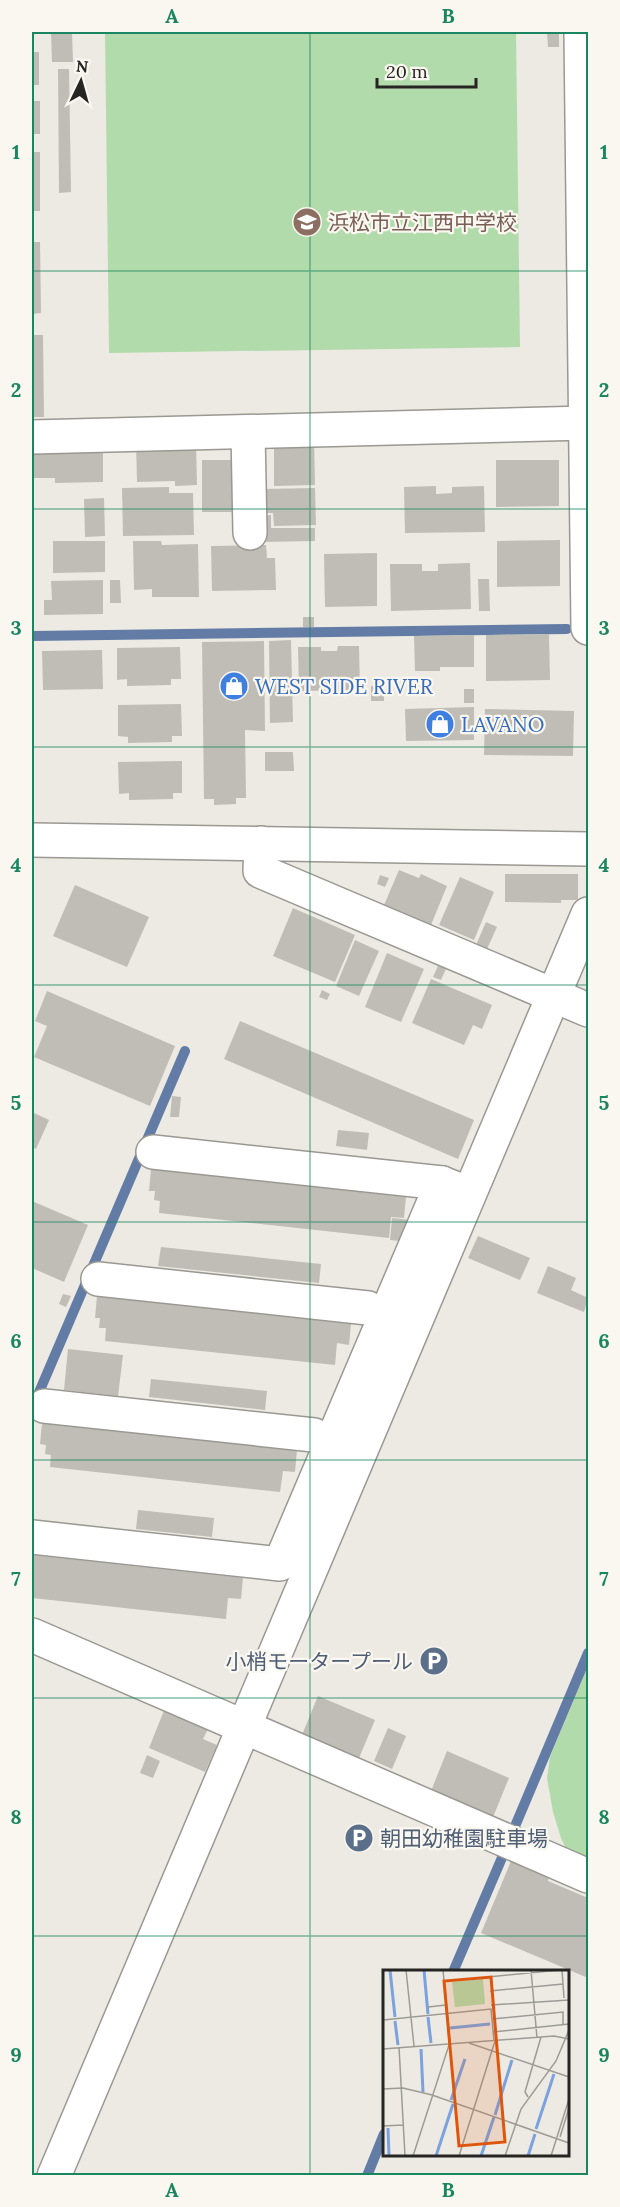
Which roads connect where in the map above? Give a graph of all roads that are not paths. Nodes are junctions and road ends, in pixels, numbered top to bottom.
1 (581, 32) edge
2 (586, 190) edge
3 (587, 376) edge
4 (586, 423) junction
5 (248, 432) junction
6 (32, 437) edge
7 (250, 533) dead end
8 (588, 557) edge
9 (588, 628) edge
10 (32, 840) edge
11 (261, 843) junction
12 (588, 849) edge
13 (588, 914) edge
14 (554, 995) junction
15 (588, 1010) edge
16 (153, 1152) dead end
17 (456, 1189) junction
18 (98, 1279) dead end
19 (386, 1316) junction
20 (44, 1406) dead end
21 (332, 1443) junction
22 (32, 1538) edge
23 (32, 1635) edge
24 (244, 1727) junction
25 (588, 1876) edge
26 (54, 2175) edge

1 - 2 street
2 - 3 street
3 - 4 street
4 - 5 street
4 - 8 street
5 - 6 street
5 - 7 street
8 - 9 street
10 - 11 street
11 - 12 street
11 - 14 street
13 - 14 street
14 - 15 street
14 - 17 street
16 - 17 street
17 - 19 street
17 - 24 street
18 - 19 street
19 - 21 street
20 - 21 street
21 - 22 street
23 - 24 street
24 - 25 street
24 - 26 street

